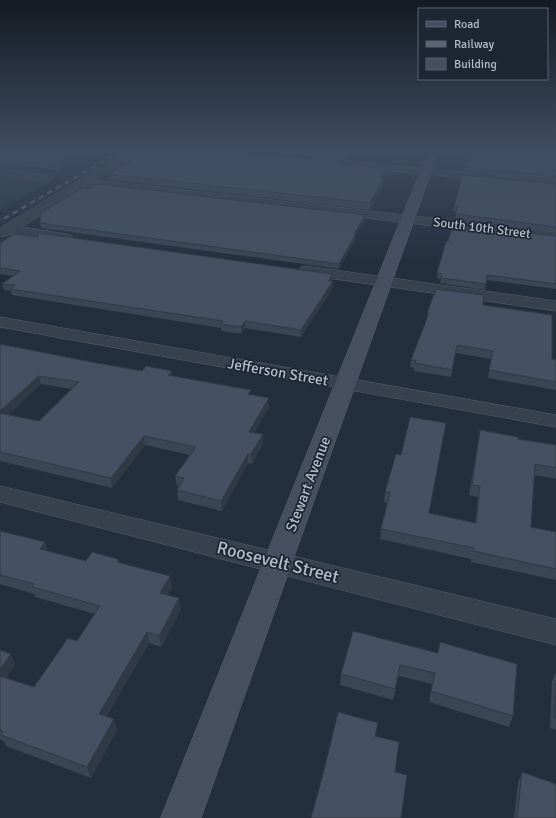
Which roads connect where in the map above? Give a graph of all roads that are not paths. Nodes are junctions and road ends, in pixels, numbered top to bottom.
1 (74, 188) edge
2 (138, 188) edge
3 (420, 188) edge
4 (408, 219) junction
5 (4, 232) edge
6 (556, 236) edge
7 (78, 239) edge
8 (290, 269) edge
9 (384, 282) junction
10 (556, 306) edge
11 (0, 322) edge
12 (346, 384) junction
13 (556, 421) edge
14 (0, 494) edge
15 (279, 562) junction
16 (556, 632) edge
17 (181, 818) edge

1 - 5 street
2 - 4 street, South 10th Street
3 - 4 main road, Stewart Avenue
4 - 6 street, South 10th Street
4 - 9 main road, Stewart Avenue
5 - 7 street
8 - 9 street
9 - 10 street
9 - 12 main road, Stewart Avenue
11 - 12 street, Jefferson Street
12 - 13 street, Jefferson Street
12 - 15 main road, Stewart Avenue
14 - 15 street, Roosevelt Street
15 - 16 street, Roosevelt Street
15 - 17 main road, Stewart Avenue

